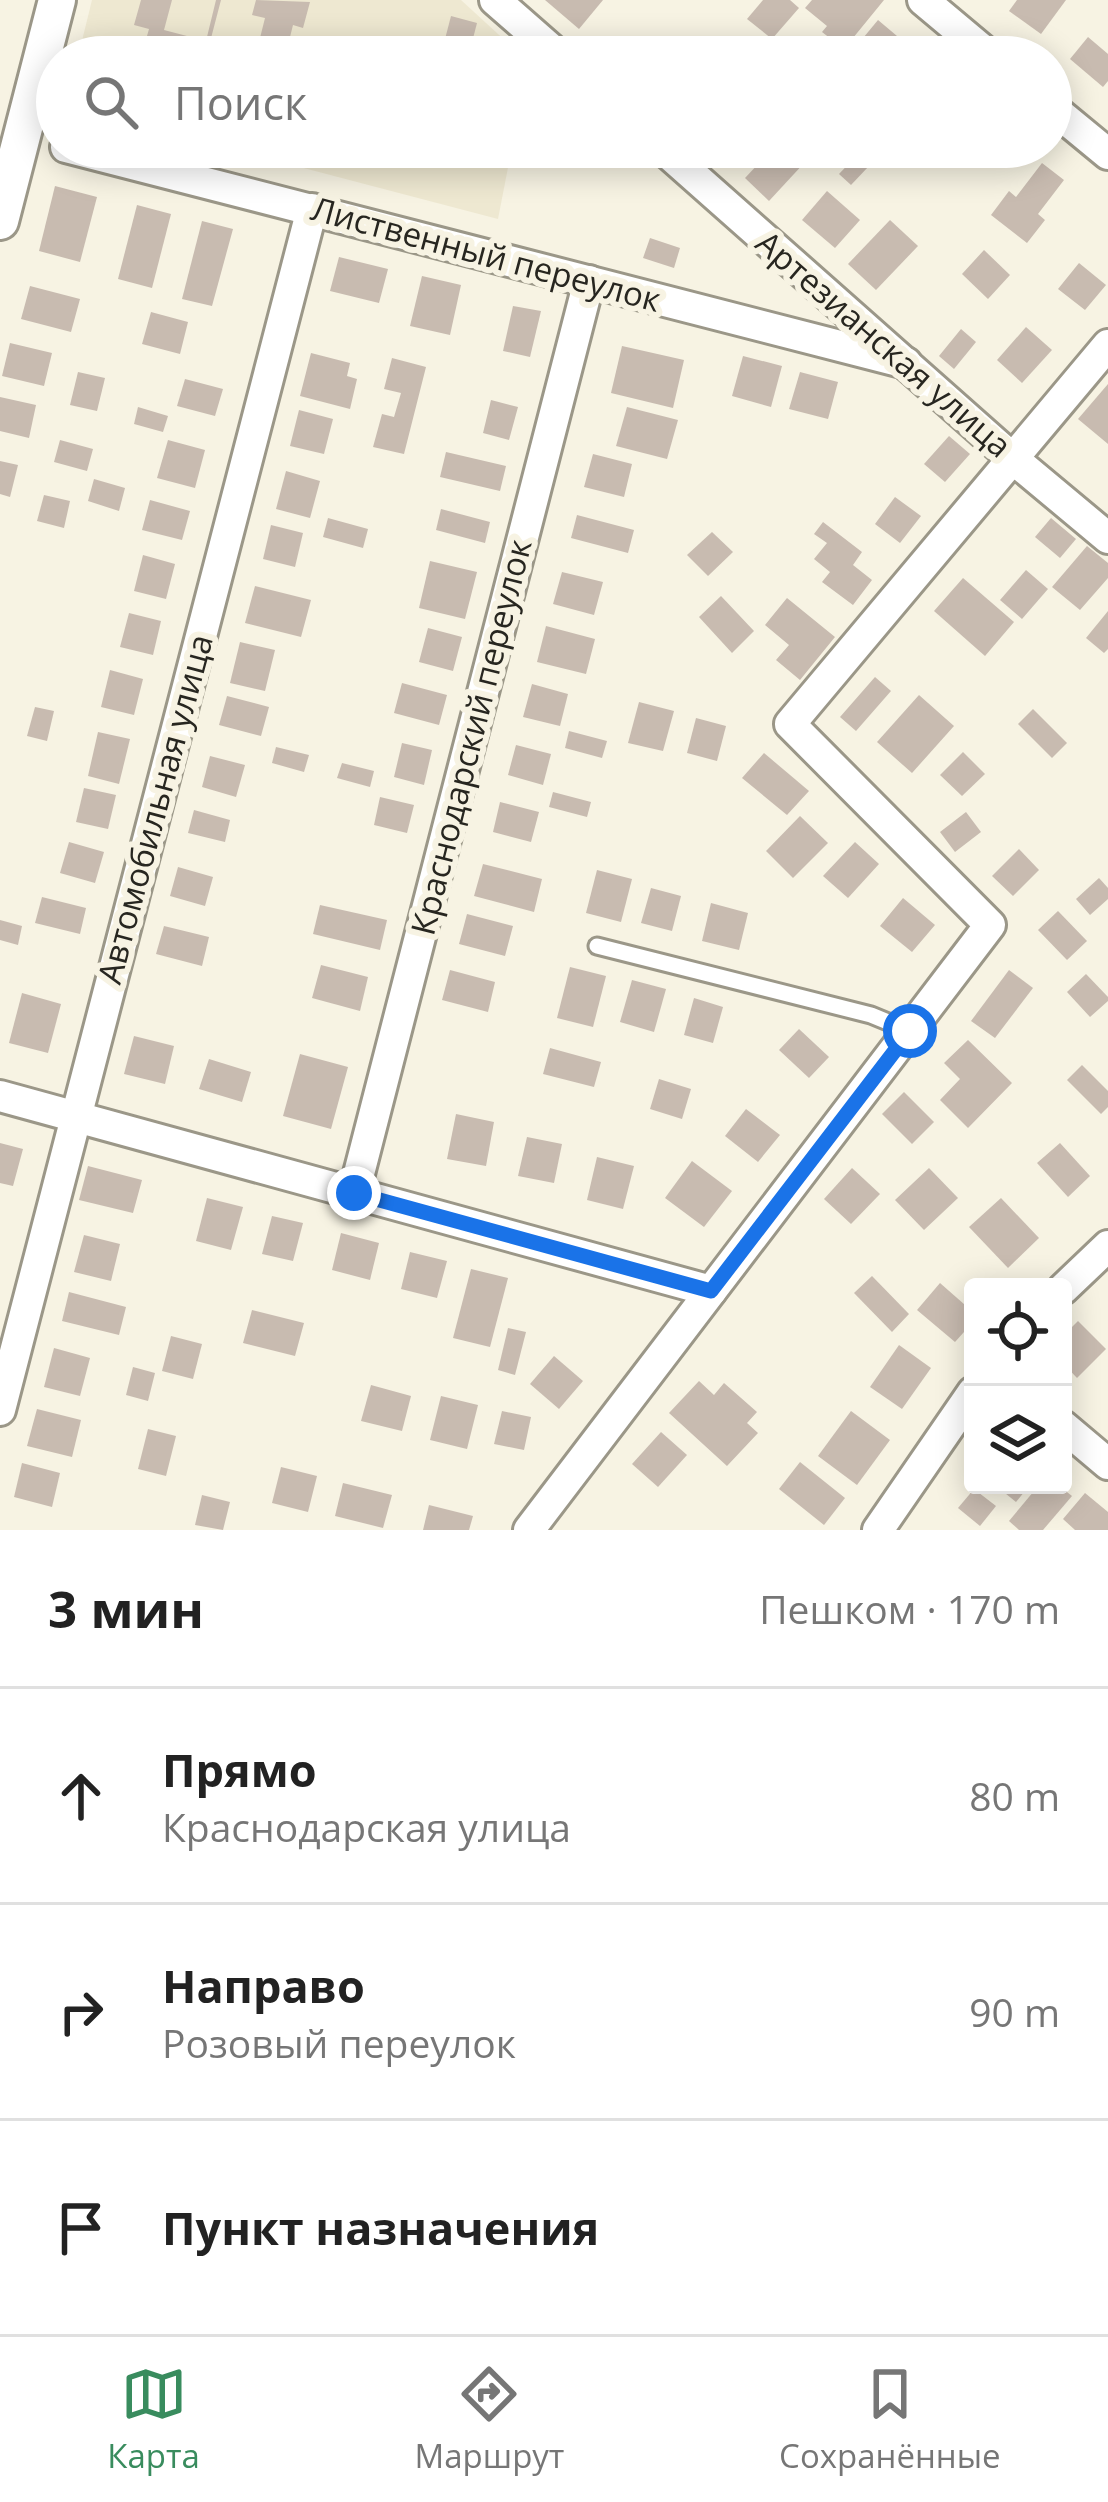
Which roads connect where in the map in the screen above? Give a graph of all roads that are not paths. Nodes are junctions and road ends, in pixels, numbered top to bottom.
1 (57, 0) edge
2 (495, 0) edge
3 (923, 0) edge
4 (49, 36) edge
5 (536, 36) edge
6 (967, 36) edge
7 (36, 96) edge
8 (1072, 124) edge
9 (27, 137) edge
10 (1108, 154) edge
11 (149, 168) edge
12 (686, 168) edge
13 (312, 209) junction
14 (0, 221) edge
15 (589, 281) junction
16 (1108, 345) edge
17 (906, 363) junction
18 (1011, 457) junction
19 (1108, 538) edge
20 (596, 946) dead end
21 (910, 1031) junction
22 (0, 1096) edge
23 (74, 1117) junction
24 (354, 1193) junction
25 (1108, 1246) edge
26 (1072, 1280) edge
27 (711, 1291) junction
28 (964, 1406) edge
29 (0, 1410) edge
30 (1072, 1434) edge
31 (1108, 1464) edge
32 (529, 1530) edge
33 (878, 1530) edge

1 - 4 street
2 - 5 street
3 - 6 street
7 - 9 street
8 - 10 street
9 - 14 street
11 - 13 street, Лиственный переулок
12 - 17 street, Артезианская улица
13 - 15 street, Лиственный переулок
13 - 23 street, Автомобильная улица
15 - 17 street, Лиственный переулок
15 - 24 street, Краснодарский переулок
16 - 18 street
17 - 18 street, Артезианская улица
18 - 19 street, Артезианская улица
18 - 21 street
20 - 21 lane
21 - 27 street
22 - 23 street
23 - 24 street
23 - 29 street, Автомобильная улица
24 - 27 street
25 - 26 street
27 - 32 street
28 - 33 street
30 - 31 street

